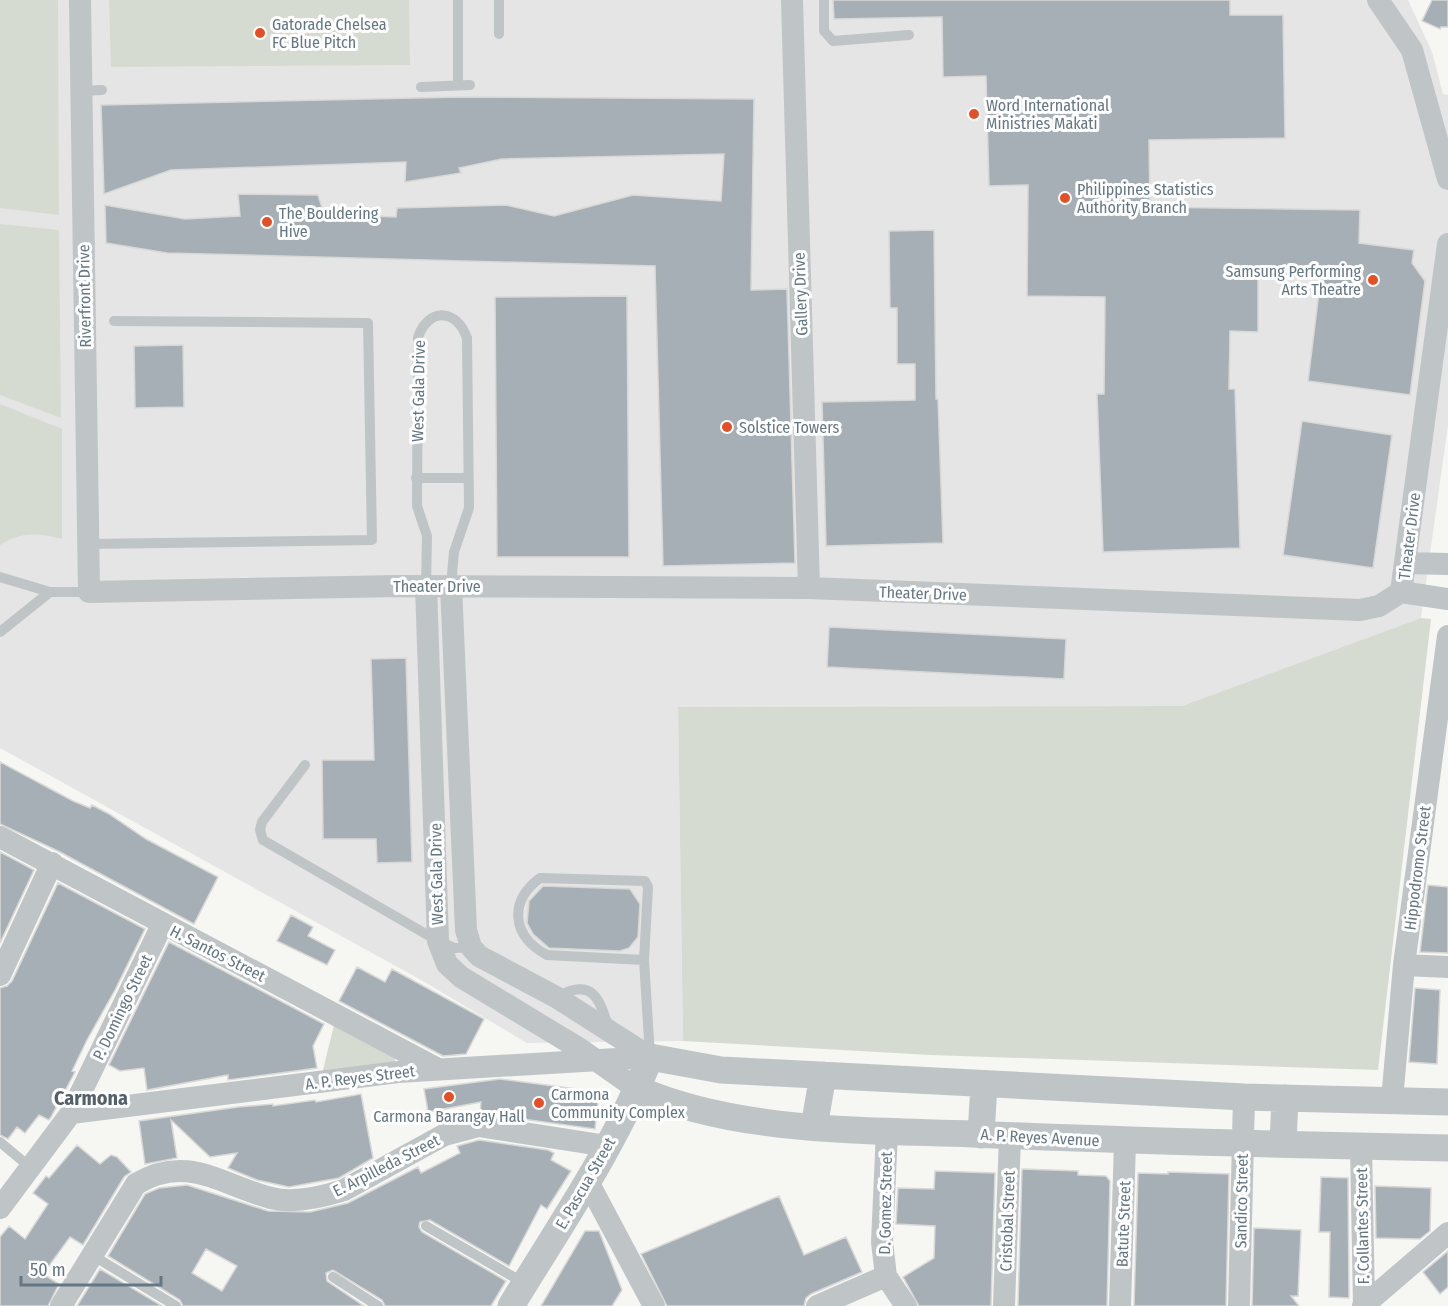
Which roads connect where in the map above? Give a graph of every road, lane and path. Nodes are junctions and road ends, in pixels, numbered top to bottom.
1 (80, 0) edge
2 (458, 0) edge
3 (498, 0) edge
4 (792, 0) edge
5 (824, 0) edge
6 (1378, 0) edge
7 (498, 34) dead end
8 (909, 35) dead end
9 (458, 85) junction
10 (470, 85) dead end
11 (421, 87) dead end
12 (1440, 118) edge
13 (1448, 179) edge
14 (1448, 244) edge
15 (114, 321) dead end
16 (416, 478) junction
17 (468, 478) junction
18 (87, 544) junction
19 (1405, 563) junction
20 (1448, 564) edge
21 (0, 577) edge
22 (426, 586) junction
23 (452, 586) junction
24 (809, 588) junction
25 (50, 592) junction
26 (89, 592) junction
27 (1401, 592) junction
28 (1448, 599) edge
29 (0, 632) edge
30 (1448, 636) edge
31 (433, 759) junction
32 (459, 759) junction
33 (305, 765) dead end
34 (1439, 776) edge
35 (462, 824) junction
36 (435, 825) junction
37 (0, 837) edge
38 (52, 863) junction
39 (162, 925) junction
40 (438, 941) junction
41 (471, 947) junction
42 (644, 960) junction
43 (1404, 965) junction
44 (1448, 967) edge
45 (0, 975) edge
46 (650, 1056) junction
47 (597, 1060) junction
48 (436, 1068) junction
49 (722, 1070) junction
50 (824, 1075) junction
51 (984, 1084) junction
52 (637, 1089) junction
53 (1244, 1097) junction
54 (1285, 1098) junction
55 (1392, 1100) junction
56 (1448, 1102) edge
57 (708, 1112) junction
58 (71, 1113) junction
59 (814, 1127) junction
60 (887, 1131) junction
61 (981, 1135) junction
62 (1010, 1136) junction
63 (0, 1142) edge
64 (1125, 1142) junction
65 (1242, 1143) junction
66 (1283, 1144) junction
67 (1361, 1146) junction
68 (1448, 1148) edge
69 (604, 1152) junction
70 (31, 1168) junction
71 (587, 1180) junction
72 (0, 1208) edge
73 (426, 1226) dead end
74 (1448, 1233) edge
75 (92, 1255) junction
76 (886, 1276) junction
77 (333, 1277) dead end
78 (518, 1295) edge
79 (61, 1306) edge
80 (176, 1306) edge
81 (378, 1306) edge
82 (654, 1306) edge
83 (817, 1306) edge
84 (906, 1306) edge
85 (1004, 1306) edge
86 (1120, 1306) edge
87 (1239, 1306) edge
88 (1363, 1306) edge

1 - 18 street, Riverfront Drive
2 - 9 lane
3 - 7 lane
4 - 24 street, Gallery Drive
5 - 8 lane
6 - 12 street
9 - 10 lane
9 - 11 lane
12 - 13 street
14 - 19 street, Theater Drive
15 - 18 lane
16 - 17 lane
16 - 17 lane, West Gala Drive
16 - 22 lane, West Gala Drive
17 - 23 lane, West Gala Drive
18 - 26 street, Riverfront Drive
19 - 20 street
19 - 27 street, Theater Drive
21 - 25 lane
22 - 23 street, Theater Drive
22 - 26 street, Theater Drive
22 - 31 street, West Gala Drive
23 - 24 street, Theater Drive
23 - 32 street, West Gala Drive
24 - 27 street, Theater Drive
25 - 26 lane
25 - 29 lane
27 - 28 street
30 - 34 street, Hippodromo Street
31 - 32 street
31 - 36 street, West Gala Drive
32 - 35 street, West Gala Drive
33 - 40 lane
34 - 43 street, Hippodromo Street
35 - 36 street
35 - 41 street, West Gala Drive
36 - 40 street, West Gala Drive
37 - 38 street, H. Santos Street
38 - 39 street, H. Santos Street
38 - 45 street
39 - 48 street, H. Santos Street
39 - 58 street, P. Domingo Street
40 - 41 lane
40 - 47 street, West Gala Drive
41 - 46 street
42 - 42 lane
42 - 46 lane
43 - 44 street
43 - 55 street, Hippodromo Street
46 - 47 street, A. P. Reyes Street
46 - 49 street
46 - 52 street, E. Pascua Street
47 - 48 street, A. P. Reyes Street
47 - 52 street, West Gala Drive
48 - 58 street, A. P. Reyes Street
49 - 50 street
49 - 57 street
50 - 51 street
50 - 59 street
51 - 53 street
51 - 61 street
52 - 57 street, A. P. Reyes Avenue
52 - 69 street, E. Pascua Street
53 - 54 street
53 - 65 street, Sandico Street
54 - 55 street
54 - 66 street
55 - 56 street
57 - 59 street, A. P. Reyes Avenue
58 - 70 street, P. Domingo Street
59 - 60 street, A. P. Reyes Avenue
60 - 61 street, A. P. Reyes Avenue
60 - 76 street, D. Gomez Street
61 - 62 street, A. P. Reyes Avenue
62 - 64 street, A. P. Reyes Avenue
62 - 85 street, Cristobal Street
63 - 70 lane
64 - 65 street, A. P. Reyes Avenue
64 - 86 street, Batute Street
65 - 66 street, A. P. Reyes Avenue
65 - 87 street, Sandico Street
66 - 67 street, A. P. Reyes Avenue
67 - 68 street, A. P. Reyes Avenue
67 - 88 street, F. Collantes Street
69 - 71 street, E. Pascua Street
69 - 75 street, E. Arpilleda Street
70 - 72 street, P. Domingo Street
71 - 78 street, E. Pascua Street
71 - 82 street
73 - 78 lane
74 - 88 street
75 - 79 street
75 - 80 lane
76 - 83 street
76 - 84 street, D. Gomez Street
77 - 81 lane

